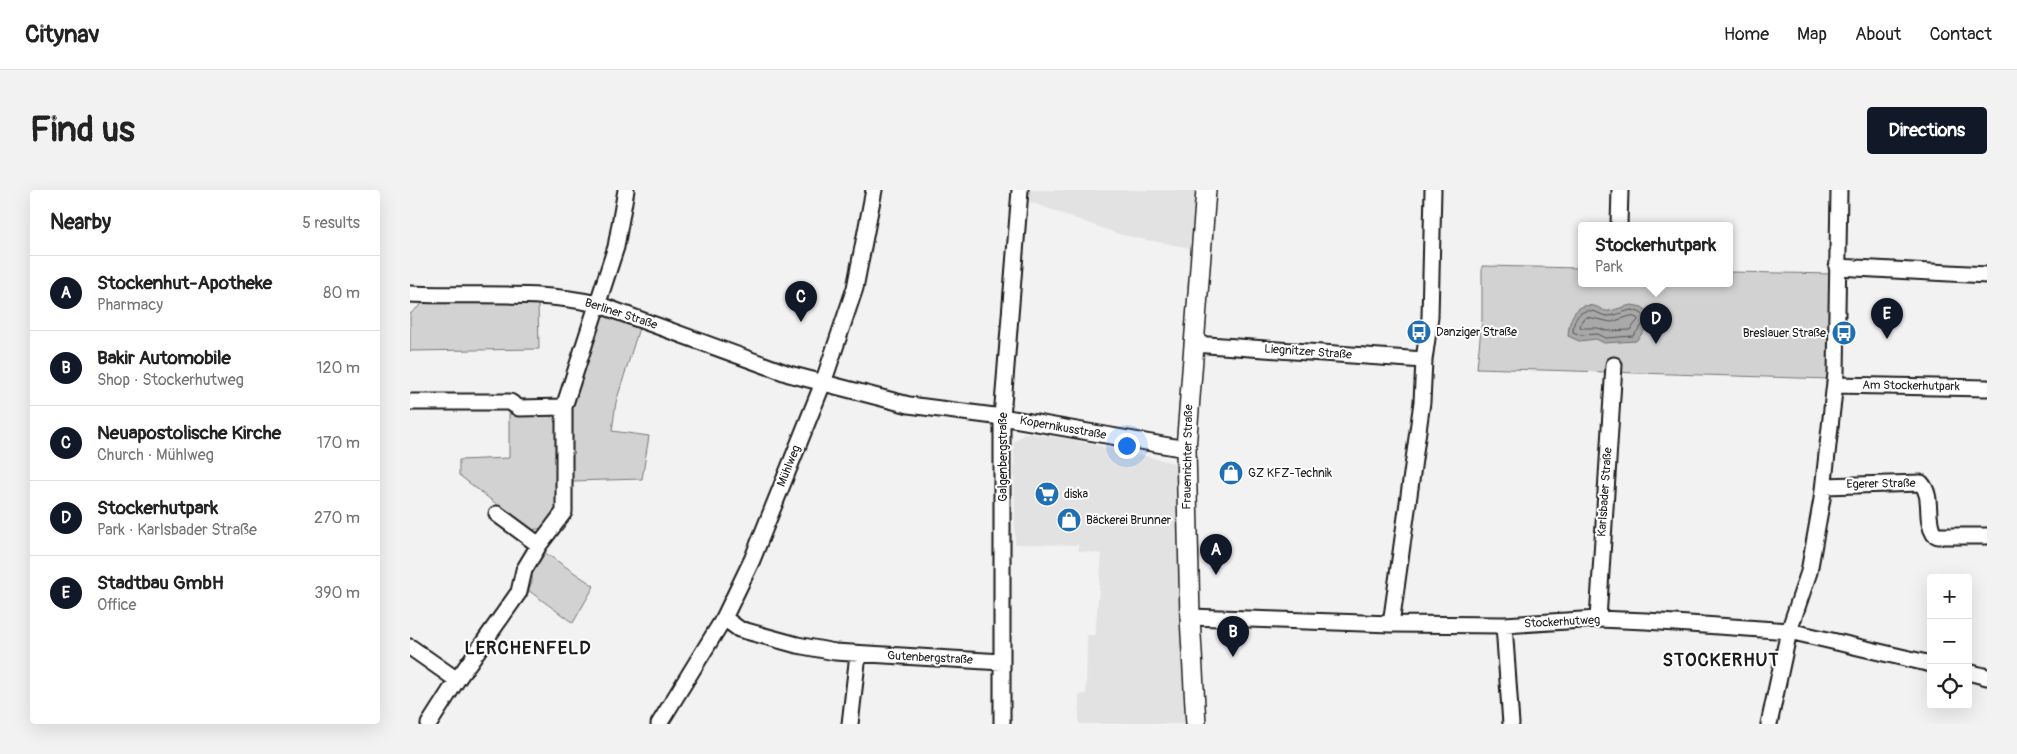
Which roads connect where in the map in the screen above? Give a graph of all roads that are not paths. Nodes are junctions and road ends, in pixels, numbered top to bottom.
1 (626, 190) edge
2 (874, 190) edge
3 (1020, 190) edge
4 (1206, 190) edge
5 (1433, 190) edge
6 (1620, 190) edge
7 (1839, 190) edge
8 (1620, 222) edge
9 (1837, 267) junction
10 (1987, 275) edge
11 (410, 294) edge
12 (597, 304) junction
13 (1193, 344) junction
14 (1424, 360) junction
15 (1614, 365) dead end
16 (823, 383) junction
17 (1835, 385) junction
18 (1987, 388) edge
19 (410, 402) edge
20 (564, 407) junction
21 (1002, 417) junction
22 (1186, 449) junction
23 (1824, 486) junction
24 (497, 514) dead end
25 (1987, 536) edge
26 (539, 545) junction
27 (1190, 617) junction
28 (724, 618) junction
29 (1598, 619) junction
30 (1391, 624) junction
31 (1504, 625) junction
32 (1789, 631) junction
33 (410, 647) edge
34 (858, 654) junction
35 (1002, 662) junction
36 (1927, 663) edge
37 (1972, 673) edge
38 (1987, 677) edge
39 (457, 680) junction
40 (429, 724) edge
41 (659, 724) edge
42 (850, 724) edge
43 (1002, 724) edge
44 (1196, 724) edge
45 (1511, 724) edge
46 (1769, 724) edge

1 - 12 street
2 - 16 street, Mühlweg
3 - 21 street, Galgenbergstraße
4 - 13 main road, Frauenrichter Straße
5 - 14 street
6 - 8 street
7 - 9 street
9 - 10 street
9 - 17 street
11 - 12 street, Berliner Straße
12 - 16 street, Berliner Straße
12 - 20 street
13 - 14 street, Liegnitzer Straße
13 - 22 main road, Frauenrichter Straße
14 - 30 street
15 - 29 street, Karlsbader Straße
16 - 21 street, Kopernikusstraße
16 - 28 street, Mühlweg
17 - 18 street, Am Stockerhutpark
17 - 23 street
19 - 20 street
20 - 26 street
21 - 22 street, Kopernikusstraße
21 - 35 street, Galgenbergstraße
22 - 27 main road, Frauenrichter Straße
23 - 25 street, Egerer Straße
23 - 32 street
24 - 26 street
26 - 39 street
27 - 30 street, Stockerhutweg
27 - 44 main road, Frauenrichter Straße
28 - 34 street, Gutenbergstraße
28 - 41 street, Mühlweg
29 - 31 street, Stockerhutweg
29 - 32 street, Stockerhutweg
30 - 31 street, Stockerhutweg
31 - 45 street
32 - 36 street, Stockerhutweg
32 - 46 street
33 - 39 street
34 - 35 street, Gutenbergstraße
34 - 42 street
35 - 43 street, Galgenbergstraße
37 - 38 street
39 - 40 street

